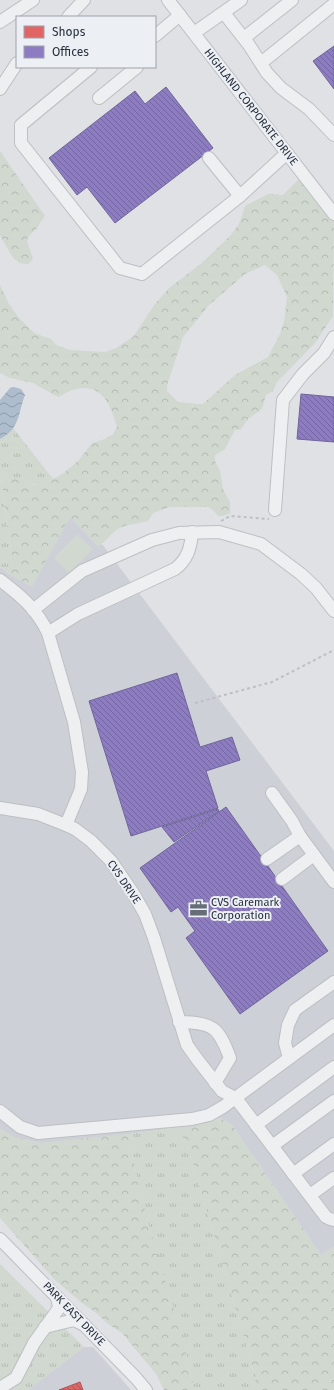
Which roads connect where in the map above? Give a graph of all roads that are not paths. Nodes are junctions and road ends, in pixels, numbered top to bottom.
1 (33, 0) edge
2 (84, 0) edge
3 (242, 0) edge
4 (292, 0) edge
5 (173, 2) edge
6 (334, 4) edge
7 (224, 13) junction
8 (69, 16) edge
9 (180, 16) junction
10 (1, 20) edge
11 (194, 33) junction
12 (156, 35) edge
13 (244, 38) junction
14 (261, 63) junction
15 (16, 65) edge
16 (90, 68) edge
17 (136, 68) edge
18 (0, 90) edge
19 (99, 98) dead end
20 (334, 135) edge
21 (287, 153) junction
22 (209, 158) dead end
23 (240, 196) junction
24 (334, 214) edge
25 (334, 337) edge
26 (275, 515) road end
27 (198, 532) junction
28 (0, 580) edge
29 (33, 610) junction
30 (334, 611) edge
31 (48, 634) junction
32 (272, 793) dead end
33 (0, 808) edge
34 (66, 825) junction
35 (300, 836) junction
36 (314, 855) junction
37 (268, 859) dead end
38 (282, 879) dead end
39 (334, 882) edge
40 (334, 982) edge
41 (180, 1022) junction
42 (334, 1025) edge
43 (289, 1058) junction
44 (334, 1067) edge
45 (215, 1083) junction
46 (235, 1098) junction
47 (334, 1101) edge
48 (0, 1110) edge
49 (256, 1124) junction
50 (334, 1144) edge
51 (272, 1146) junction
52 (293, 1174) junction
53 (334, 1178) edge
54 (310, 1195) junction
55 (334, 1220) edge
56 (0, 1239) edge
57 (57, 1297) junction
58 (86, 1326) junction
59 (45, 1327) junction
60 (0, 1388) edge
61 (146, 1390) edge

1 - 10 street
2 - 8 street
3 - 7 street
4 - 13 street
5 - 9 street, HIGHLAND CORPORATE DRIVE
6 - 14 street
7 - 11 street
7 - 13 street
9 - 11 street, HIGHLAND CORPORATE DRIVE
9 - 12 street
11 - 21 street, HIGHLAND CORPORATE DRIVE
13 - 14 street
14 - 20 street
15 - 18 street
16 - 23 street
17 - 19 street
21 - 23 street
21 - 24 street, HIGHLAND CORPORATE DRIVE
22 - 23 street
25 - 26 street
27 - 29 street
27 - 30 street
27 - 31 street
28 - 29 street
29 - 31 street
31 - 34 street
32 - 35 street
33 - 34 street, CVS DRIVE
34 - 41 street, CVS DRIVE
35 - 36 street
35 - 37 street
36 - 38 street
36 - 39 street
40 - 43 street
41 - 45 street, CVS DRIVE
41 - 45 street
42 - 43 street
43 - 46 street
44 - 49 street
45 - 46 street, CVS DRIVE
46 - 48 street
46 - 49 street, CVS DRIVE
47 - 51 street
49 - 51 street, CVS DRIVE
50 - 52 street
51 - 52 street, CVS DRIVE
52 - 54 street, CVS DRIVE
53 - 54 street
54 - 55 street, CVS DRIVE
56 - 57 street, PARK EAST DRIVE
57 - 58 street, PARK EAST DRIVE
57 - 59 street
58 - 59 street
58 - 61 street, PARK EAST DRIVE
59 - 60 street

